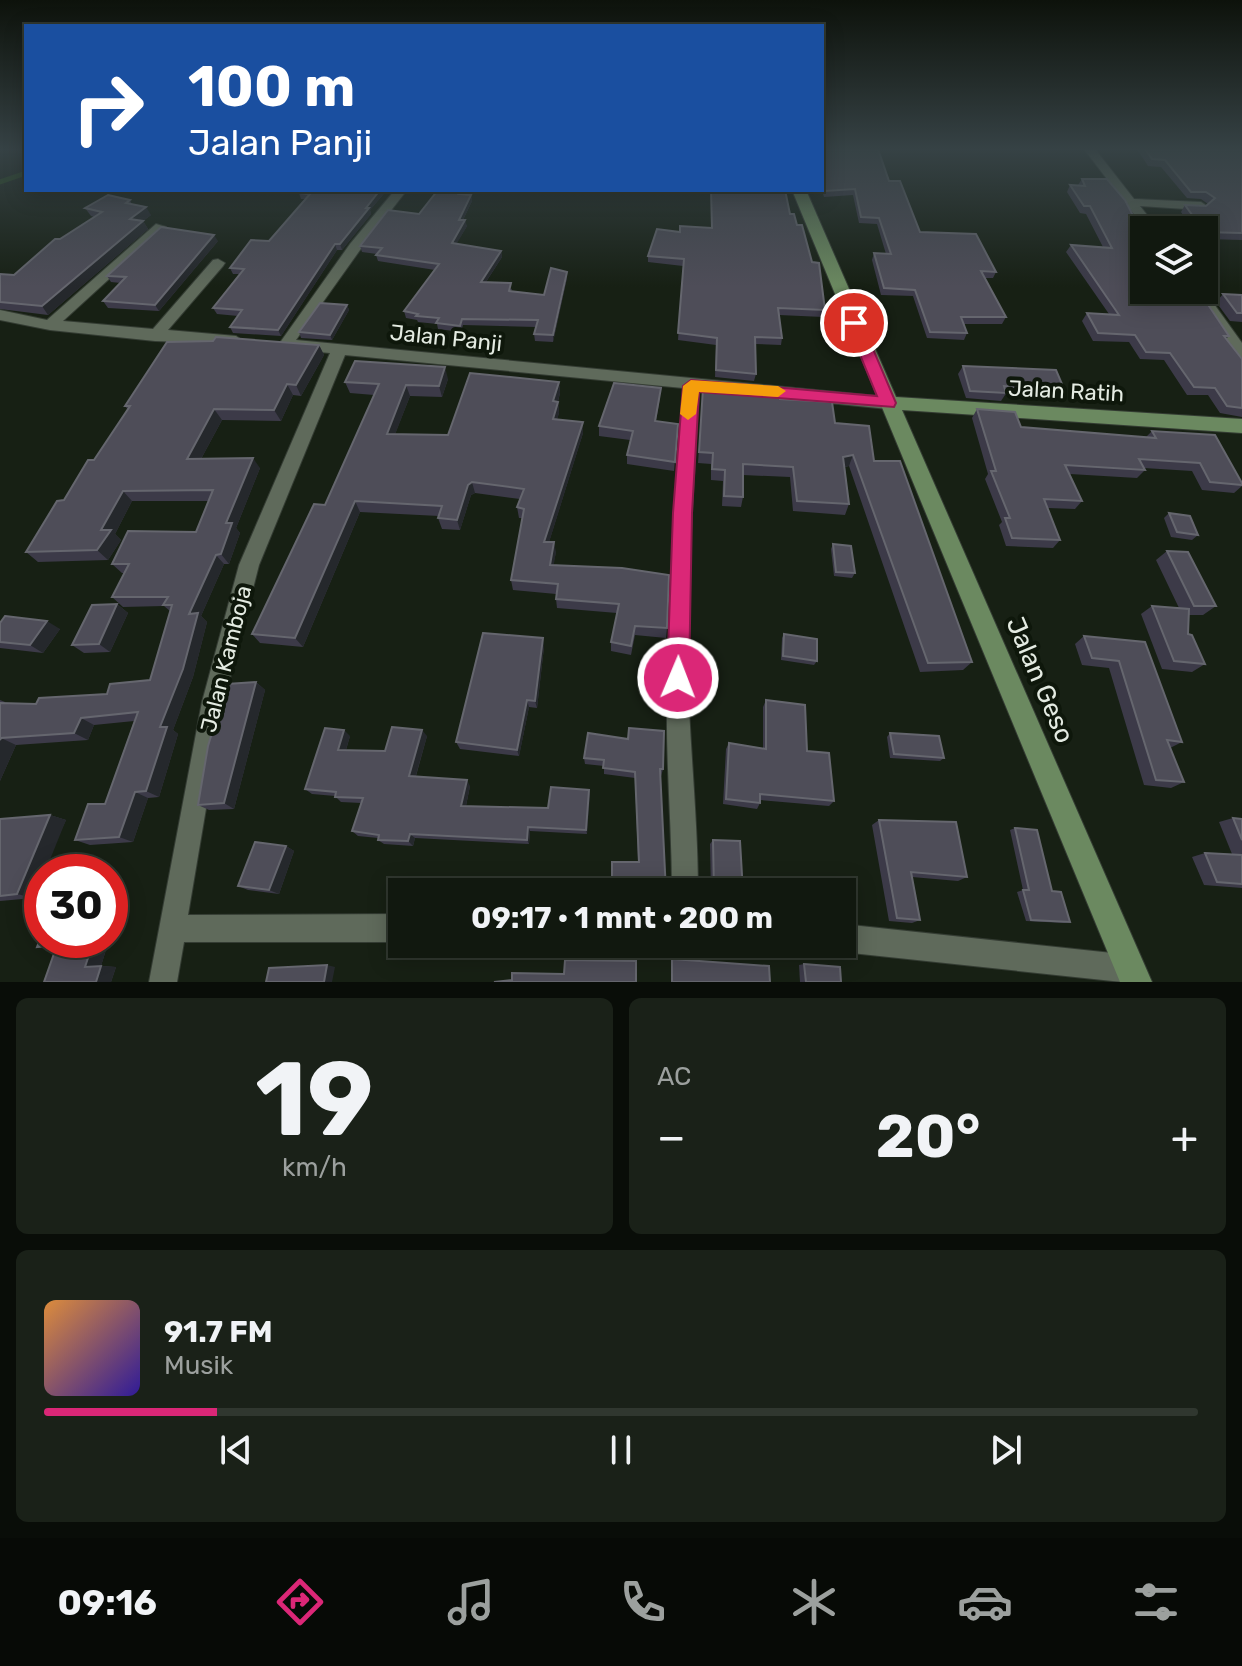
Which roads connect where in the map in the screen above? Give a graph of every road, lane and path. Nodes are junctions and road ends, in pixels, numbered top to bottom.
1 (397, 195) edge
2 (801, 195) edge
3 (1126, 195) edge
4 (1132, 202) junction
5 (1201, 206) edge
6 (1142, 216) edge
7 (160, 227) edge
8 (218, 263) dead end
9 (1207, 304) edge
10 (0, 315) edge
11 (50, 325) junction
12 (155, 336) junction
13 (272, 343) junction
14 (339, 350) junction
15 (1242, 354) edge
16 (691, 386) junction
17 (888, 403) junction
18 (1242, 426) edge
19 (685, 878) edge
20 (388, 928) edge
21 (174, 929) junction
22 (856, 940) edge
23 (1133, 976) edge
24 (163, 982) edge

1 - 13 street
2 - 17 main road, Jalan Geso
3 - 4 street
4 - 5 street
4 - 6 street
7 - 11 street
8 - 12 street
9 - 15 street
10 - 11 street, Jalan Panji
11 - 12 street, Jalan Panji
12 - 13 street, Jalan Panji
13 - 14 street, Jalan Panji
14 - 16 street, Jalan Panji
14 - 21 street, Jalan Kamboja
16 - 17 street, Jalan Panji
16 - 19 street
17 - 18 main road, Jalan Ratih
17 - 23 main road, Jalan Geso
20 - 21 street
21 - 24 street, Jalan Kamboja
22 - 23 street

